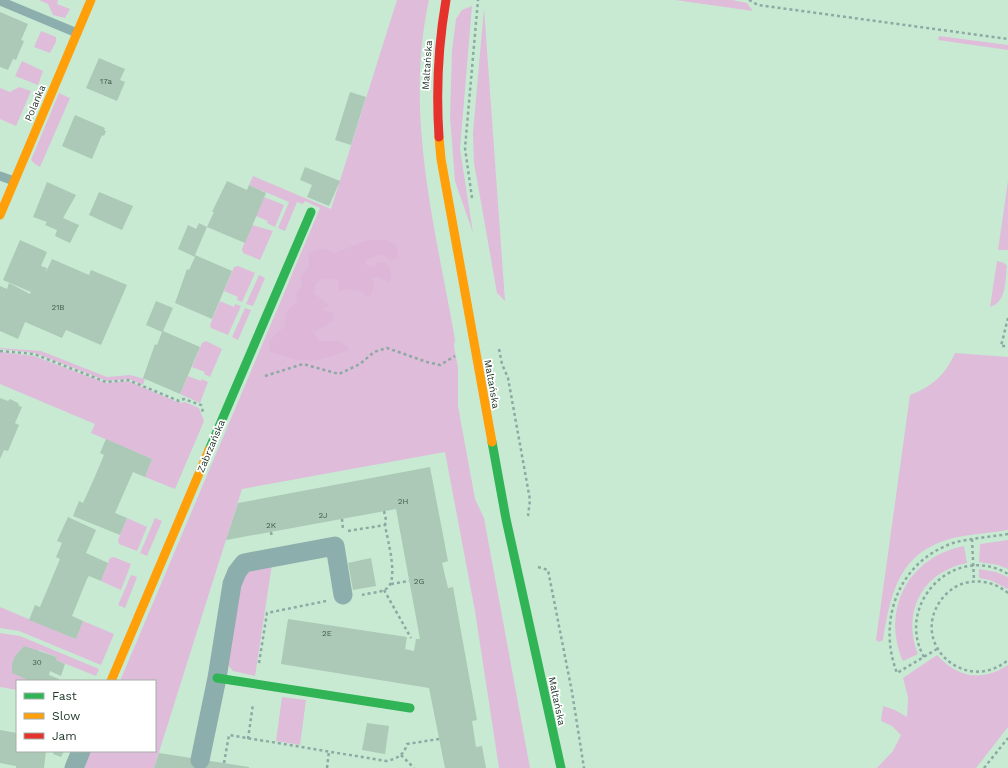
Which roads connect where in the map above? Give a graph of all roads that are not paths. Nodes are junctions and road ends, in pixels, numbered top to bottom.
1 (91, 0) edge
2 (446, 0) edge
3 (0, 1) edge
4 (77, 33) junction
5 (0, 176) edge
6 (14, 181) junction
7 (311, 212) dead end
8 (0, 214) edge
9 (344, 597) road end
10 (217, 678) junction
11 (111, 680) edge
12 (410, 708) dead end
13 (81, 752) edge
14 (200, 760) dead end
15 (74, 768) edge
16 (561, 768) edge

1 - 4 street, Polanka
2 - 16 street, Maltańska
3 - 4 lane
4 - 6 street, Polanka
5 - 6 lane
6 - 8 street, Polanka
7 - 11 street, Zabrzańska
9 - 10 street
10 - 12 street
10 - 14 street
13 - 15 street

